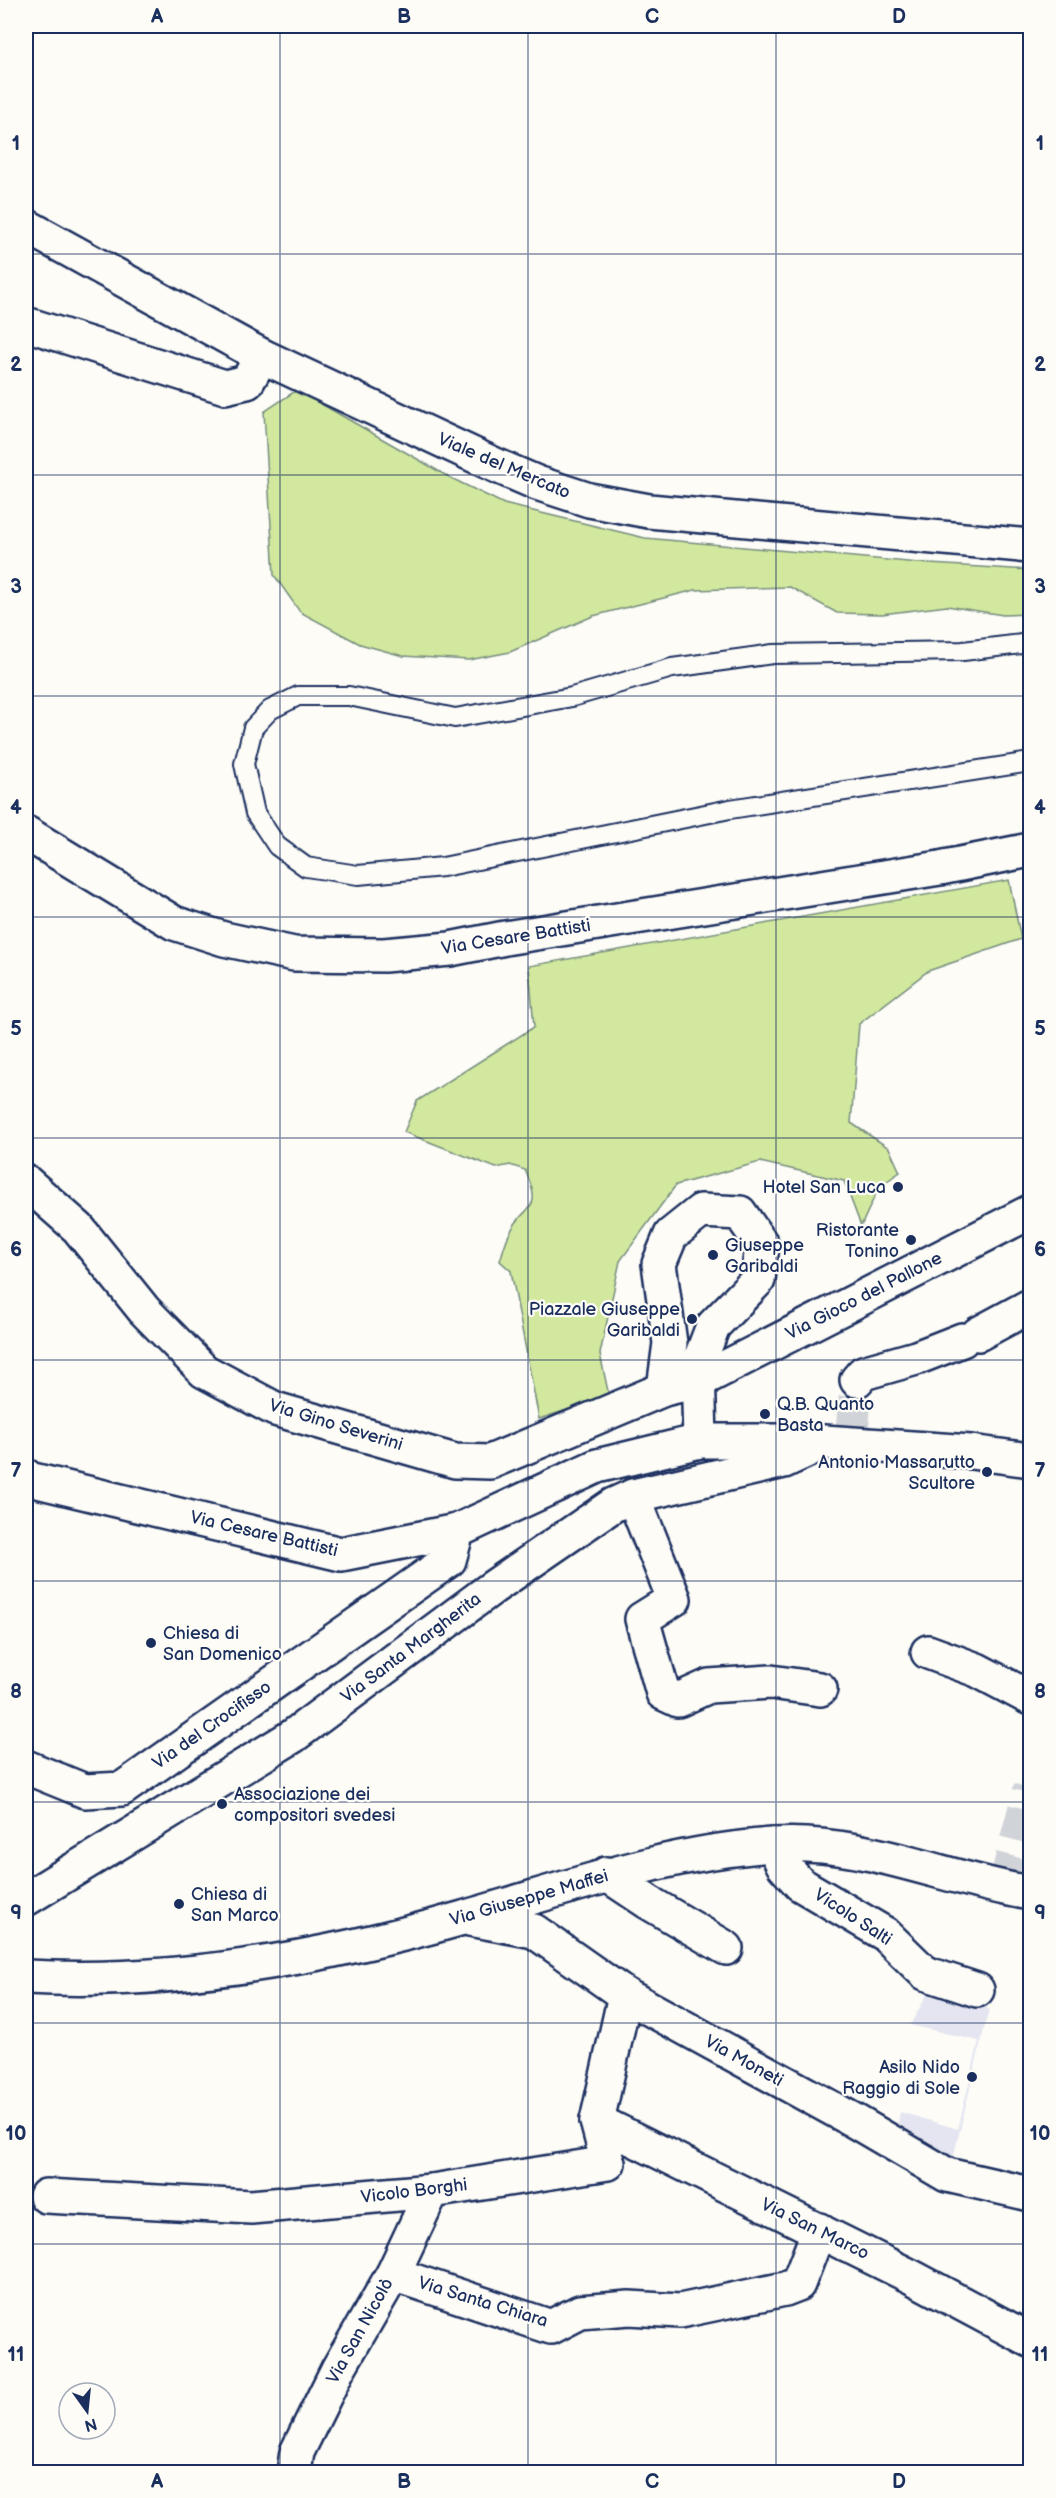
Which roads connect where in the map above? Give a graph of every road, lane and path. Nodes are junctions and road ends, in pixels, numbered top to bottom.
1 (26, 226) edge
2 (26, 324) edge
3 (262, 356) junction
4 (1030, 546) edge
5 (1030, 643) edge
6 (1030, 762) edge
7 (26, 832) edge
8 (1030, 850) edge
9 (26, 1182) edge
10 (1030, 1212) edge
11 (1030, 1306) edge
12 (857, 1380) dead end
13 (699, 1381) junction
14 (664, 1389) junction
15 (809, 1441) junction
16 (685, 1444) junction
17 (1030, 1460) edge
18 (27, 1479) edge
19 (633, 1497) junction
20 (457, 1531) junction
21 (928, 1652) dead end
22 (820, 1689) dead end
23 (1030, 1698) edge
24 (26, 1767) edge
25 (773, 1845) junction
26 (606, 1874) junction
27 (1030, 1893) edge
28 (26, 1899) edge
29 (463, 1918) junction
30 (726, 1948) dead end
31 (26, 1977) edge
32 (977, 1990) dead end
33 (625, 1995) junction
34 (597, 2121) junction
35 (432, 2191) junction
36 (1030, 2194) edge
37 (46, 2196) dead end
38 (819, 2230) junction
39 (393, 2274) junction
40 (1030, 2340) edge
41 (294, 2472) edge

1 - 3 street, Viale del Mercato
2 - 3 street
3 - 4 street, Viale del Mercato
5 - 6 lane
7 - 8 street, Via Cesare Battisti
9 - 14 street, Via Gino Severini
10 - 13 street, Via Gioco del Pallone
11 - 12 street
13 - 14 street
13 - 14 street
13 - 16 street
15 - 16 street, Via Cesare Battisti
15 - 17 street, Via Cesare Battisti
15 - 19 street, Via Santa Margherita
16 - 20 street, Via Cesare Battisti
18 - 20 street, Via Cesare Battisti
19 - 22 street
19 - 28 street, Via Santa Margherita
20 - 24 street, Via del Crocifisso
21 - 23 street
25 - 26 street, Via Giuseppe Maffei
25 - 27 street, Via Giuseppe Maffei
25 - 32 street, Vicolo Salti
26 - 29 street, Via Giuseppe Maffei
26 - 30 street
29 - 31 street, Via Giuseppe Maffei
29 - 33 street, Via Moneti
33 - 34 street, Vicolo Borghi
33 - 36 street, Via Moneti
34 - 35 street, Vicolo Borghi
34 - 38 street, Via San Marco
35 - 37 street, Vicolo Borghi
35 - 39 street, Via San Nicolò
38 - 39 street, Via Santa Chiara
38 - 40 street, Via San Marco
39 - 41 street, Via San Nicolò

